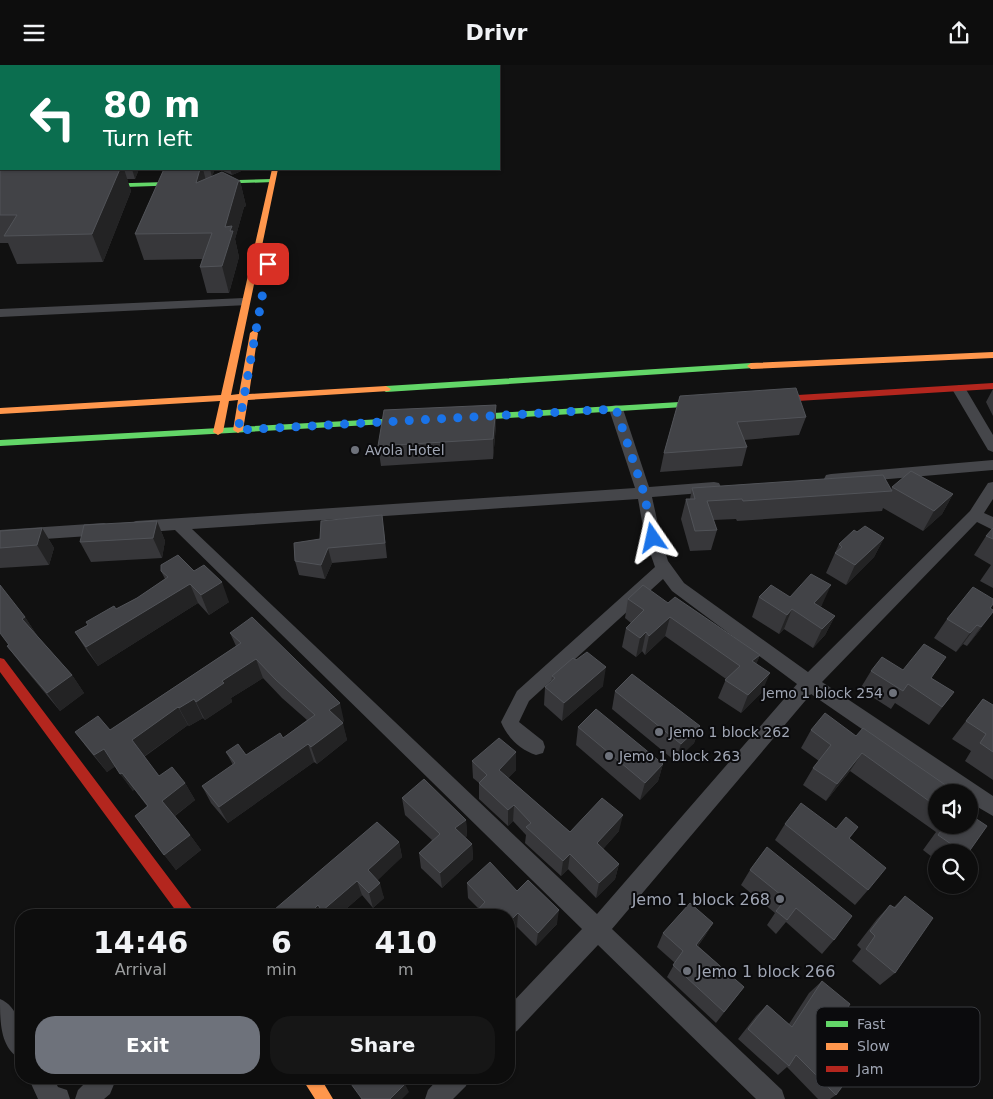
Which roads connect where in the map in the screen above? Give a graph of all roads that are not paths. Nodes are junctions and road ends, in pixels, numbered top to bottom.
1 (275, 170) edge
2 (271, 185) junction
3 (87, 189) edge
4 (244, 302) junction
5 (0, 313) edge
6 (256, 321) dead end
7 (993, 355) edge
8 (993, 386) edge
9 (959, 389) junction
10 (243, 398) junction
11 (224, 399) junction
12 (753, 401) edge
13 (724, 402) edge
14 (616, 409) junction
15 (0, 411) edge
16 (448, 418) edge
17 (428, 419) edge
18 (238, 430) junction
19 (218, 432) junction
20 (0, 443) edge
21 (993, 447) edge
22 (993, 465) edge
23 (818, 480) edge
24 (731, 486) edge
25 (993, 487) edge
26 (644, 493) junction
27 (975, 515) junction
28 (993, 524) edge
29 (179, 525) junction
30 (0, 536) edge
31 (665, 568) junction
32 (0, 663) edge
33 (809, 683) junction
34 (536, 747) dead end
35 (993, 807) edge
36 (184, 909) edge
37 (597, 931) junction
38 (0, 1011) edge
39 (515, 1017) edge
40 (15, 1037) edge
41 (44, 1084) edge
42 (102, 1084) edge
43 (314, 1084) edge
44 (451, 1084) edge
45 (58, 1099) edge
46 (87, 1099) edge
47 (326, 1099) edge
48 (437, 1099) edge
49 (773, 1099) edge

1 - 2 main road
2 - 3 main road
2 - 4 main road
4 - 5 street
4 - 11 main road
6 - 10 main road
7 - 10 main road
8 - 9 main road
9 - 12 main road
9 - 21 street
10 - 11 main road
10 - 18 main road
11 - 15 main road
11 - 19 main road
13 - 14 main road
14 - 16 main road
14 - 26 street
17 - 18 main road
18 - 19 main road
19 - 20 main road
22 - 23 street
24 - 26 street
25 - 27 street
26 - 29 street
26 - 31 street
27 - 28 street
27 - 33 street
29 - 30 street
29 - 37 street
31 - 33 street
31 - 34 street
32 - 36 main road
33 - 35 street
33 - 37 street
37 - 39 street
37 - 49 street
38 - 40 street
41 - 45 street
42 - 46 street
43 - 47 main road
44 - 48 street

